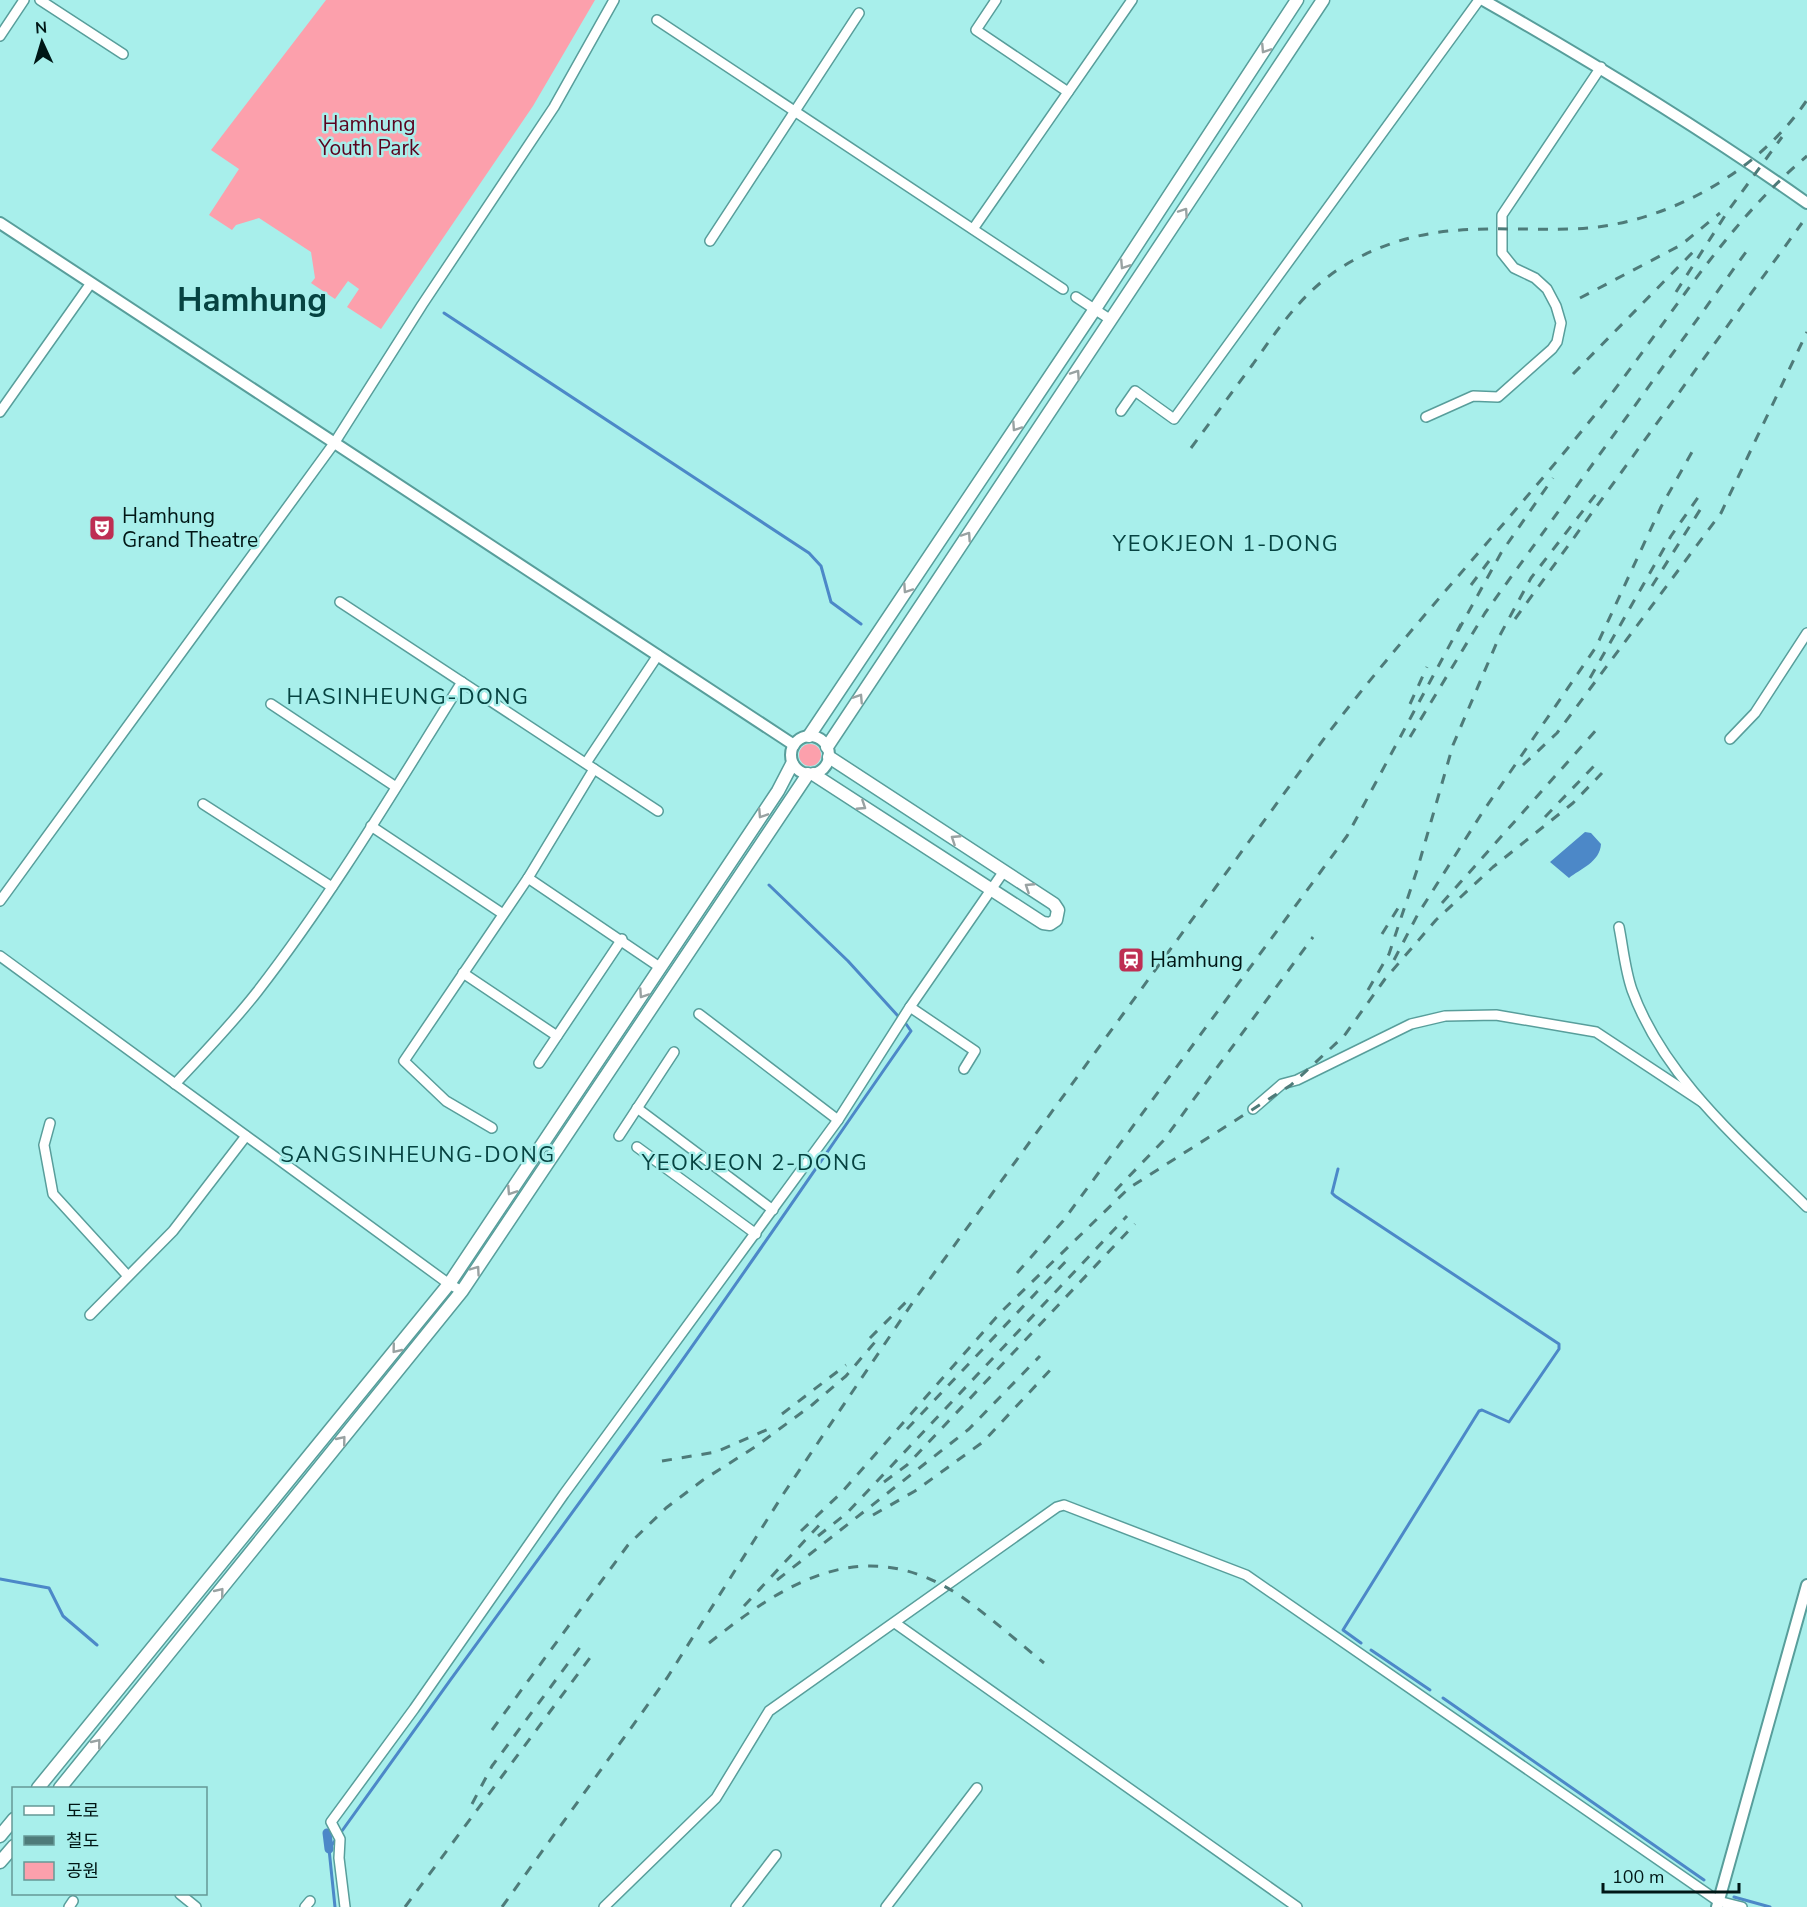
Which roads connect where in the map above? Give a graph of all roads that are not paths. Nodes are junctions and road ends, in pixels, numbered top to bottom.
1 (24, 0) edge
2 (40, 0) edge
3 (614, 0) edge
4 (996, 0) edge
5 (1131, 0) edge
6 (1297, 0) edge
7 (1323, 0) edge
8 (1481, 0) edge
9 (859, 13) dead end
10 (657, 20) dead end
11 (0, 36) edge
12 (123, 54) dead end
13 (1601, 67) junction
14 (1068, 92) junction
15 (795, 111) junction
16 (1807, 202) edge
17 (0, 223) edge
18 (974, 229) junction
19 (710, 241) dead end
20 (91, 283) junction
21 (1064, 289) dead end
22 (1076, 297) dead end
23 (1095, 309) junction
24 (1111, 321) junction
25 (1121, 411) dead end
26 (0, 412) edge
27 (1426, 417) dead end
28 (335, 442) junction
29 (340, 602) dead end
30 (1807, 633) edge
31 (658, 655) junction
32 (462, 682) junction
33 (271, 704) dead end
34 (809, 736) junction
35 (1730, 739) dead end
36 (794, 745) junction
37 (828, 752) junction
38 (792, 764) junction
39 (590, 766) junction
40 (811, 774) junction
41 (396, 787) junction
42 (203, 804) dead end
43 (658, 811) dead end
44 (371, 826) junction
45 (1004, 871) junction
46 (528, 878) junction
47 (332, 887) junction
48 (991, 889) junction
49 (0, 901) edge
50 (504, 914) junction
51 (1618, 927) dead end
52 (622, 939) junction
53 (0, 956) edge
54 (661, 968) junction
55 (463, 974) junction
56 (910, 1007) junction
57 (699, 1014) dead end
58 (557, 1036) junction
59 (674, 1052) dead end
60 (538, 1064) dead end
61 (964, 1069) dead end
62 (176, 1084) junction
63 (1702, 1102) junction
64 (637, 1108) junction
65 (1253, 1109) dead end
66 (837, 1120) junction
67 (51, 1123) dead end
68 (492, 1128) dead end
69 (246, 1136) junction
70 (619, 1136) dead end
71 (637, 1147) dead end
72 (1807, 1207) edge
73 (773, 1210) junction
74 (756, 1234) junction
75 (127, 1275) junction
76 (449, 1284) junction
77 (462, 1290) junction
78 (90, 1315) dead end
79 (1807, 1585) edge
80 (896, 1623) junction
81 (39, 1787) edge
82 (61, 1787) edge
83 (976, 1788) dead end
84 (12, 1821) edge
85 (0, 1836) edge
86 (12, 1848) edge
87 (776, 1856) dead end
88 (0, 1862) edge
89 (182, 1895) edge
90 (1718, 1904) edge
91 (196, 1907) edge
92 (345, 1907) edge
93 (604, 1907) edge
94 (736, 1907) edge
95 (886, 1907) edge
96 (1297, 1907) edge
97 (1742, 1907) edge

1 - 11 street
2 - 12 street
3 - 28 street
4 - 14 street
5 - 14 street
6 -> 23 main road
24 -> 7 main road
8 - 13 street
8 - 25 street
9 - 15 street
10 - 15 street
13 - 16 street
13 - 27 street
14 - 18 street
15 - 18 street
15 - 19 street
17 - 20 street
18 - 21 street
20 - 26 street
20 - 28 street
22 - 23 street
23 - 24 street
23 -> 34 main road
37 -> 24 main road
28 - 31 street
28 - 49 street
29 - 32 street
30 - 35 street
31 - 36 street
31 - 39 street
32 - 39 street
32 - 41 street
33 - 41 street
34 - 36 street
34 - 37 street
36 - 38 street
37 - 40 street
45 -> 37 main road
38 - 40 street
38 -> 54 main road
39 - 43 street
39 - 46 street
40 -> 48 main road
77 -> 40 main road
41 - 44 street
42 - 47 street
44 - 47 street
44 - 50 street
45 - 48 street
48 -> 45 main road
46 - 50 street
46 - 52 street
47 - 62 street
48 - 56 street
50 - 55 street
51 - 63 street
52 - 54 street
52 - 58 street
53 - 62 street
54 -> 76 main road
55 - 58 street
55 - 68 street
56 - 61 street
56 - 66 street
57 - 66 street
58 - 60 street
59 - 64 street
62 - 69 street
63 - 65 street
63 - 72 street
64 - 70 street
64 - 73 street
66 - 73 street
67 - 75 street
69 - 75 street
69 - 76 street
71 - 74 street
73 - 74 street
74 - 92 street
75 - 78 street
76 - 77 street
76 -> 81 main road
82 -> 77 main road
79 - 90 street
80 - 90 street
80 - 93 street
80 - 96 street
83 - 95 street
84 - 85 main road
86 - 88 main road
87 - 94 street
89 - 91 street
90 - 97 street

